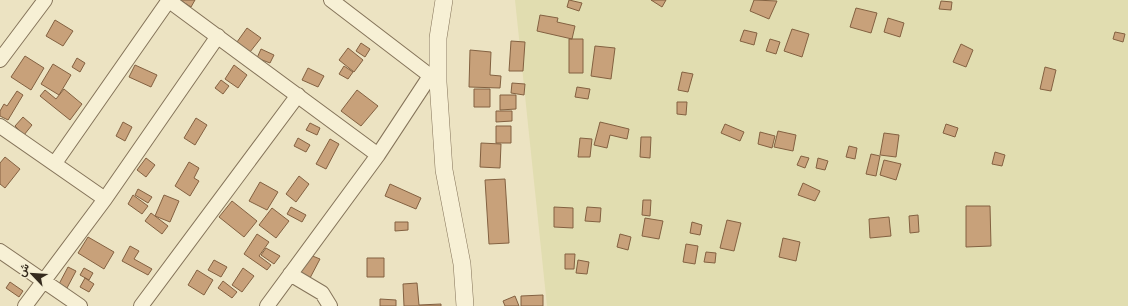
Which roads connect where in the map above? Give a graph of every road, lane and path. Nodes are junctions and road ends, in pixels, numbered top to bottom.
1 (45, 0) edge
2 (169, 0) edge
3 (331, 0) edge
4 (444, 0) edge
5 (218, 36) junction
6 (0, 60) edge
7 (434, 79) junction
8 (298, 95) junction
9 (0, 126) edge
10 (378, 155) junction
11 (55, 163) junction
12 (105, 199) junction
13 (0, 251) edge
14 (290, 274) junction
15 (43, 280) junction
16 (25, 306) edge
17 (80, 306) edge
18 (140, 306) edge
19 (267, 306) edge
20 (330, 306) edge
21 (465, 306) edge

1 - 6 street
2 - 5 street
2 - 11 street
3 - 7 street
4 - 7 street
5 - 8 street
5 - 12 street
7 - 10 street
7 - 21 street
8 - 10 street
8 - 18 street
9 - 11 street
10 - 14 street
11 - 12 street
12 - 15 street
13 - 15 street
14 - 19 street
14 - 20 street
15 - 16 street
15 - 17 street

